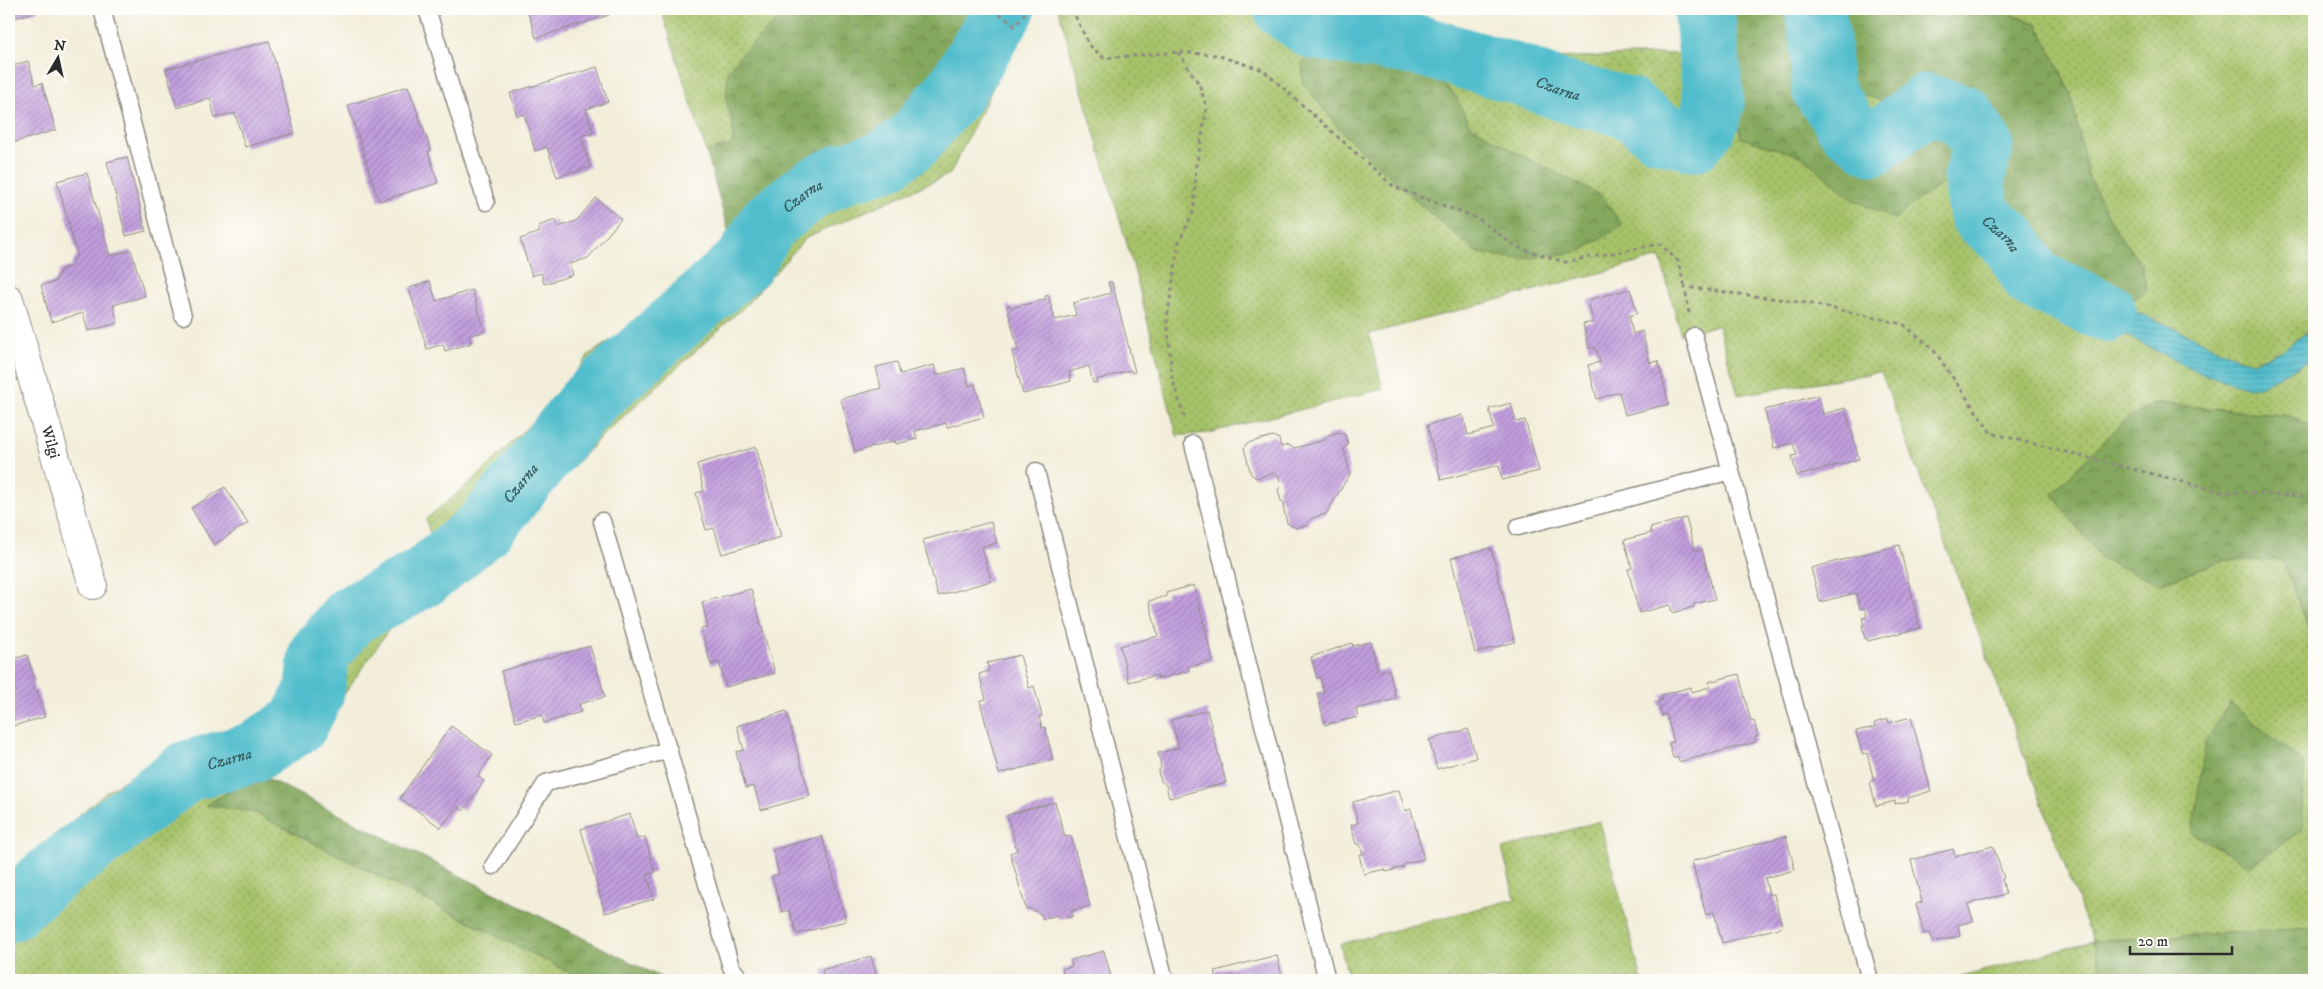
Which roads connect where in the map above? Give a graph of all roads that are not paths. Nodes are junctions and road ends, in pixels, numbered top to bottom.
1 (102, 9) edge
2 (427, 9) edge
3 (486, 202) dead end
4 (9, 298) edge
5 (183, 316) dead end
6 (1694, 336) road end
7 (1193, 444) road end
8 (1036, 471) dead end
9 (1731, 471) junction
10 (602, 521) dead end
11 (1518, 527) dead end
12 (93, 585) dead end
13 (669, 750) junction
14 (493, 866) dead end
15 (741, 980) edge
16 (1165, 980) edge
17 (1327, 980) edge
18 (1870, 980) edge

1 - 5 lane
2 - 3 lane
4 - 12 street, Wilgi
6 - 9 lane
7 - 17 lane
8 - 16 lane
9 - 11 lane
9 - 18 lane
10 - 13 lane
13 - 14 lane
13 - 15 lane

